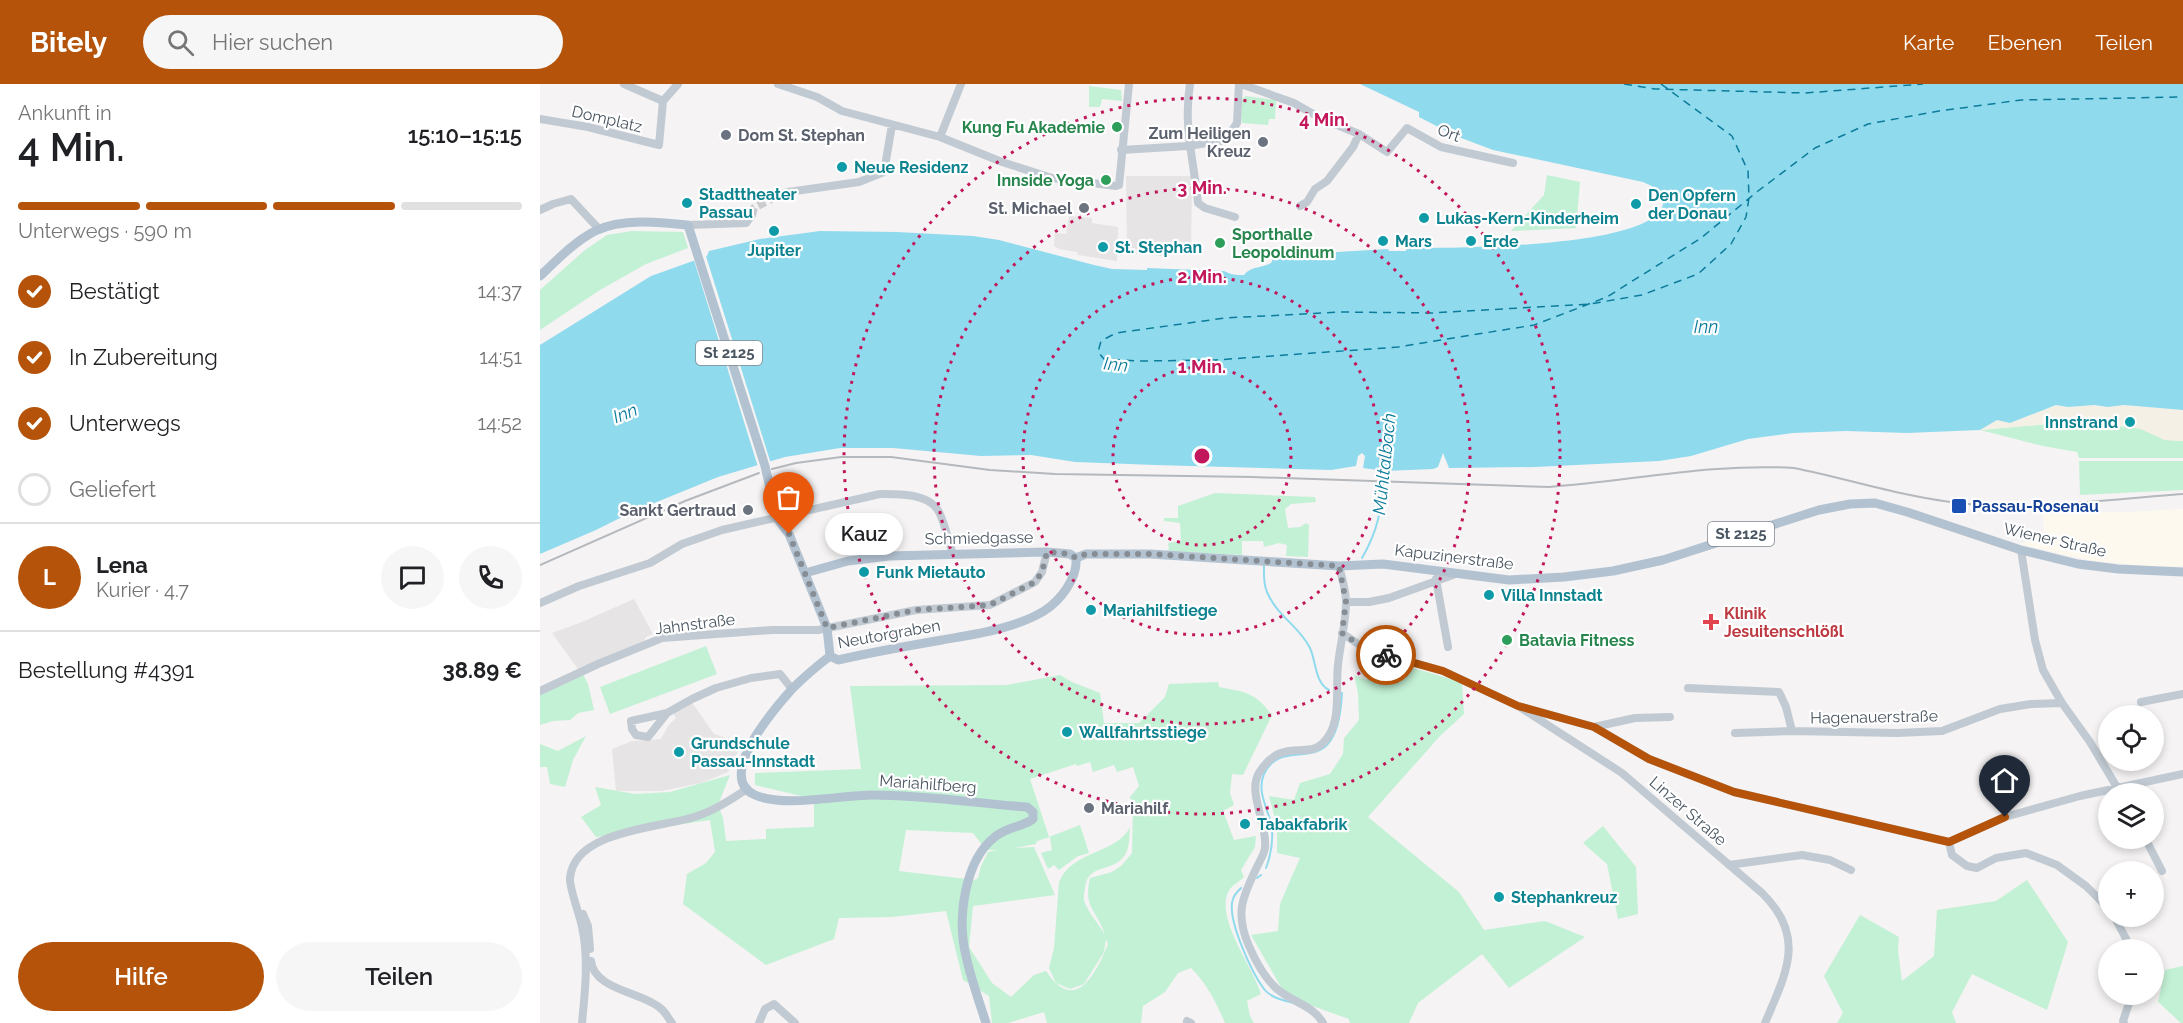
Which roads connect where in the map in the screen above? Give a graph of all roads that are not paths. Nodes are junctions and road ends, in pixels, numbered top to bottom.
1 (624, 84) edge
2 (678, 84) edge
3 (778, 84) edge
4 (961, 84) edge
5 (1129, 84) edge
6 (1240, 84) edge
7 (1190, 88) edge
8 (663, 100) junction
9 (540, 119) edge
10 (892, 125) junction
11 (1359, 134) junction
12 (940, 137) junction
13 (1188, 146) junction
14 (1121, 150) junction
15 (1513, 163) dead end
16 (783, 194) tunnel mouth
17 (1300, 206) dead end
18 (540, 210) edge
19 (752, 215) tunnel mouth
20 (1235, 217) dead end
21 (688, 225) junction
22 (599, 229) junction
23 (540, 276) edge
24 (1820, 510) joint
25 (777, 518) junction
26 (2021, 550) junction
27 (1047, 552) junction
28 (953, 554) junction
29 (1076, 558) junction
30 (1339, 566) junction
31 (2183, 572) edge
32 (805, 573) junction
33 (1455, 574) junction
34 (1436, 579) junction
35 (1346, 602) junction
36 (540, 603) edge
37 (827, 628) junction
38 (1342, 633) junction
39 (1448, 647) dead end
40 (830, 656) junction
41 (1688, 688) dead end
42 (792, 689) junction
43 (540, 691) edge
44 (2183, 694) edge
45 (2141, 702) dead end
46 (2062, 703) junction
47 (1518, 706) junction
48 (667, 713) junction
49 (1670, 717) dead end
50 (1594, 727) junction
51 (1792, 731) junction
52 (1736, 733) dead end
53 (2183, 774) edge
54 (2115, 783) edge
55 (2150, 783) edge
56 (747, 789) junction
57 (2098, 794) edge
58 (1949, 842) junction
59 (1729, 865) junction
60 (1851, 870) dead end
61 (574, 895) junction
62 (2098, 898) edge
63 (2128, 1005) edge
64 (982, 1021) edge
65 (582, 1023) edge
66 (672, 1023) edge
67 (759, 1023) edge
68 (795, 1023) edge
69 (1323, 1023) edge
70 (1765, 1023) edge
71 (2124, 1023) edge

1 - 8 street, Domplatz
2 - 8 street
3 - 10 street
4 - 12 street
5 - 14 street
6 - 11 street
6 - 13 street
7 - 13 street
8 - 9 street, Domplatz
10 - 12 street
10 - 16 street
11 - 15 street, Ort
11 - 17 street
12 - 14 street
13 - 14 street
13 - 20 street
18 - 22 street
19 - 21 street
21 - 22 main road
21 - 25 main road, St 2125
22 - 23 main road
24 - 26 main road, Wiener Straße / St 2125
24 - 33 main road, Kapuzinerstraße / St 2125
25 - 28 street
25 - 32 main road, St 2125
25 - 36 street
26 - 31 main road, Wiener Straße / St 2125
26 - 46 street
27 - 28 main road, Schmiedgasse / St 2125
27 - 29 main road, St 2125
27 - 37 street, Jahnstraße
28 - 32 main road, Schmiedgasse / St 2125
29 - 30 main road, Kapuzinerstraße / St 2125
29 - 40 main road, Neutorgraben
30 - 33 main road, Kapuzinerstraße / St 2125
30 - 35 street
32 - 37 main road
33 - 34 street
34 - 35 street
34 - 39 street
35 - 38 street
37 - 40 main road
37 - 43 street, Jahnstraße
38 - 47 street, Linzer Straße
38 - 69 street
40 - 42 main road
41 - 51 street, Hagenauerstraße
42 - 48 street
42 - 56 main road
44 - 45 street
46 - 51 street, Hagenauerstraße
46 - 54 street
47 - 50 street
47 - 59 street, Linzer Straße
48 - 48 street
49 - 50 street
50 - 58 street
51 - 52 street, Hagenauerstraße
53 - 55 street
56 - 61 street
56 - 64 main road, Mariahilfberg
57 - 58 street
58 - 62 street
59 - 60 street, Linzer Straße
59 - 70 street, Linzer Straße
61 - 65 street
61 - 66 street
63 - 71 street
67 - 68 street

